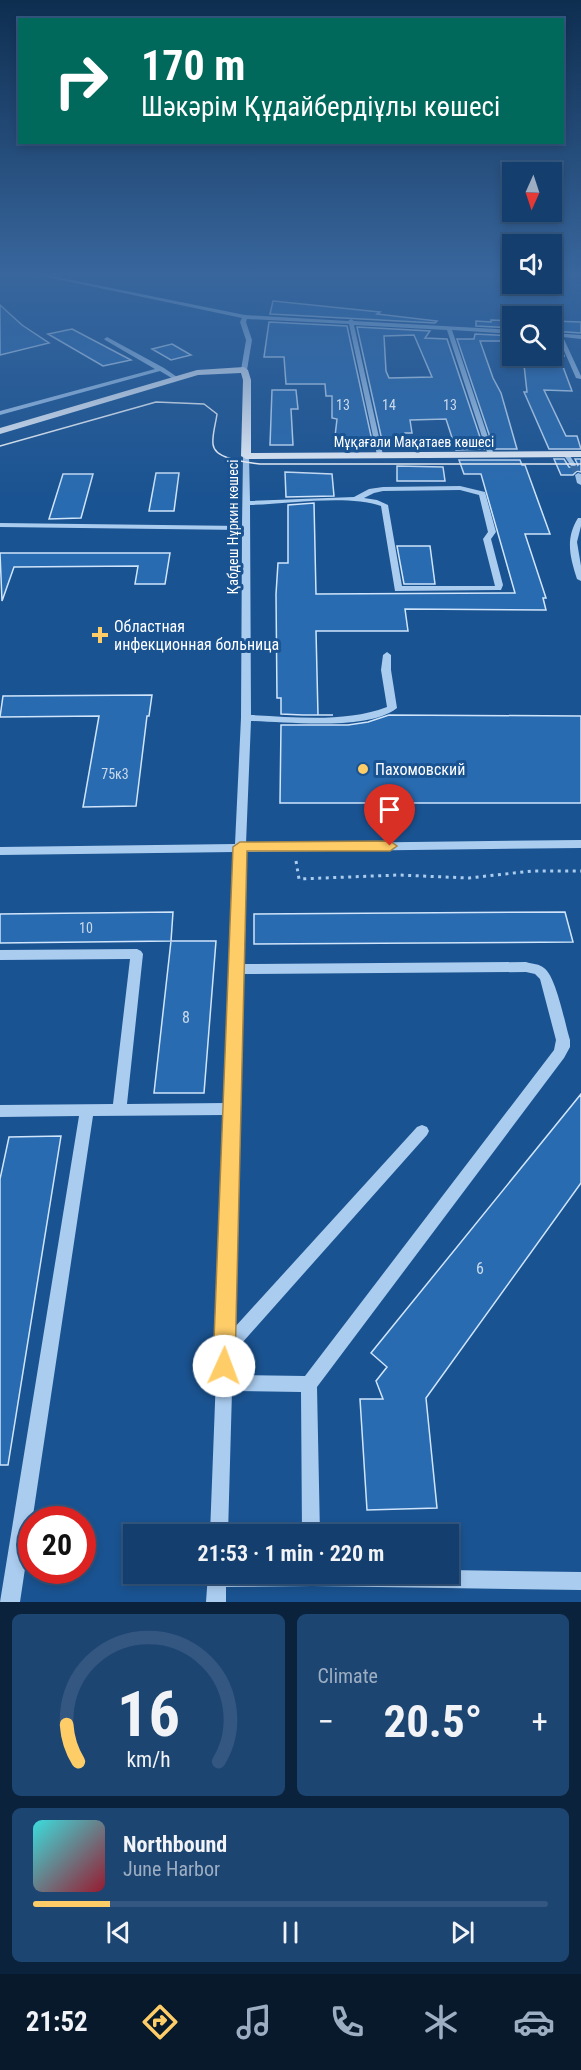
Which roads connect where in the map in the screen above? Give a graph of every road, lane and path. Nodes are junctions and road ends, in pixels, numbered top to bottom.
1 (125, 349) edge
2 (248, 349) edge
3 (357, 349) edge
4 (456, 349) edge
5 (566, 349) edge
6 (162, 369) junction
7 (244, 370) junction
8 (579, 378) dead end
9 (177, 379) junction
10 (0, 413) edge
11 (0, 431) edge
12 (566, 454) junction
13 (581, 454) edge
14 (380, 455) junction
15 (491, 455) junction
16 (246, 456) junction
17 (573, 465) tunnel mouth
18 (356, 499) junction
19 (246, 503) junction
20 (581, 520) edge
21 (0, 525) edge
22 (246, 528) junction
23 (581, 579) edge
24 (387, 655) dead end
25 (246, 718) junction
26 (581, 844) edge
27 (240, 847) junction
28 (294, 848) junction
29 (0, 850) edge
30 (581, 871) edge
31 (0, 955) edge
32 (236, 969) junction
33 (0, 1110) edge
34 (87, 1110) junction
35 (118, 1110) junction
36 (233, 1110) junction
37 (422, 1131) dead end
38 (225, 1350) junction
39 (223, 1383) junction
40 (309, 1384) junction
41 (219, 1524) edge
42 (311, 1524) edge
43 (459, 1578) edge
44 (581, 1581) edge
45 (217, 1584) edge
46 (10, 1602) edge
47 (216, 1602) edge

1 - 6 street
2 - 7 street, Қабдеш Нұркин көшесі
3 - 14 street
4 - 15 street
5 - 8 street
6 - 9 street
6 - 10 street
7 - 9 main road
7 - 16 main road, Қабдеш Нұркин көшесі
9 - 11 main road
12 - 13 main road, Мұқағали Мақатаев көшесі
12 - 15 main road, Мұқағали Мақатаев көшесі
12 - 17 street
14 - 15 main road, Мұқағали Мақатаев көшесі
14 - 16 main road, Мұқағали Мақатаев көшесі
16 - 19 street, Қабдеш Нұркин көшесі
18 - 18 street
18 - 19 street
19 - 22 street, Қабдеш Нұркин көшесі
20 - 23 street
21 - 22 street
22 - 25 street, Қабдеш Нұркин көшесі
24 - 25 street
25 - 27 street, Қабдеш Нұркин көшесі
26 - 28 street
27 - 28 street
27 - 29 street
27 - 32 street, Қабдеш Нұркин көшесі
28 - 30 path
31 - 35 street
32 - 36 street, Қабдеш Нұркин көшесі
32 - 40 street
33 - 34 street
34 - 35 street
34 - 46 street
35 - 36 street
36 - 38 street, Қабдеш Нұркин көшесі
37 - 38 street
38 - 39 street, Қабдеш Нұркин көшесі
39 - 40 street
39 - 41 street, Қабдеш Нұркин көшесі
40 - 42 street
43 - 44 street
45 - 47 street

